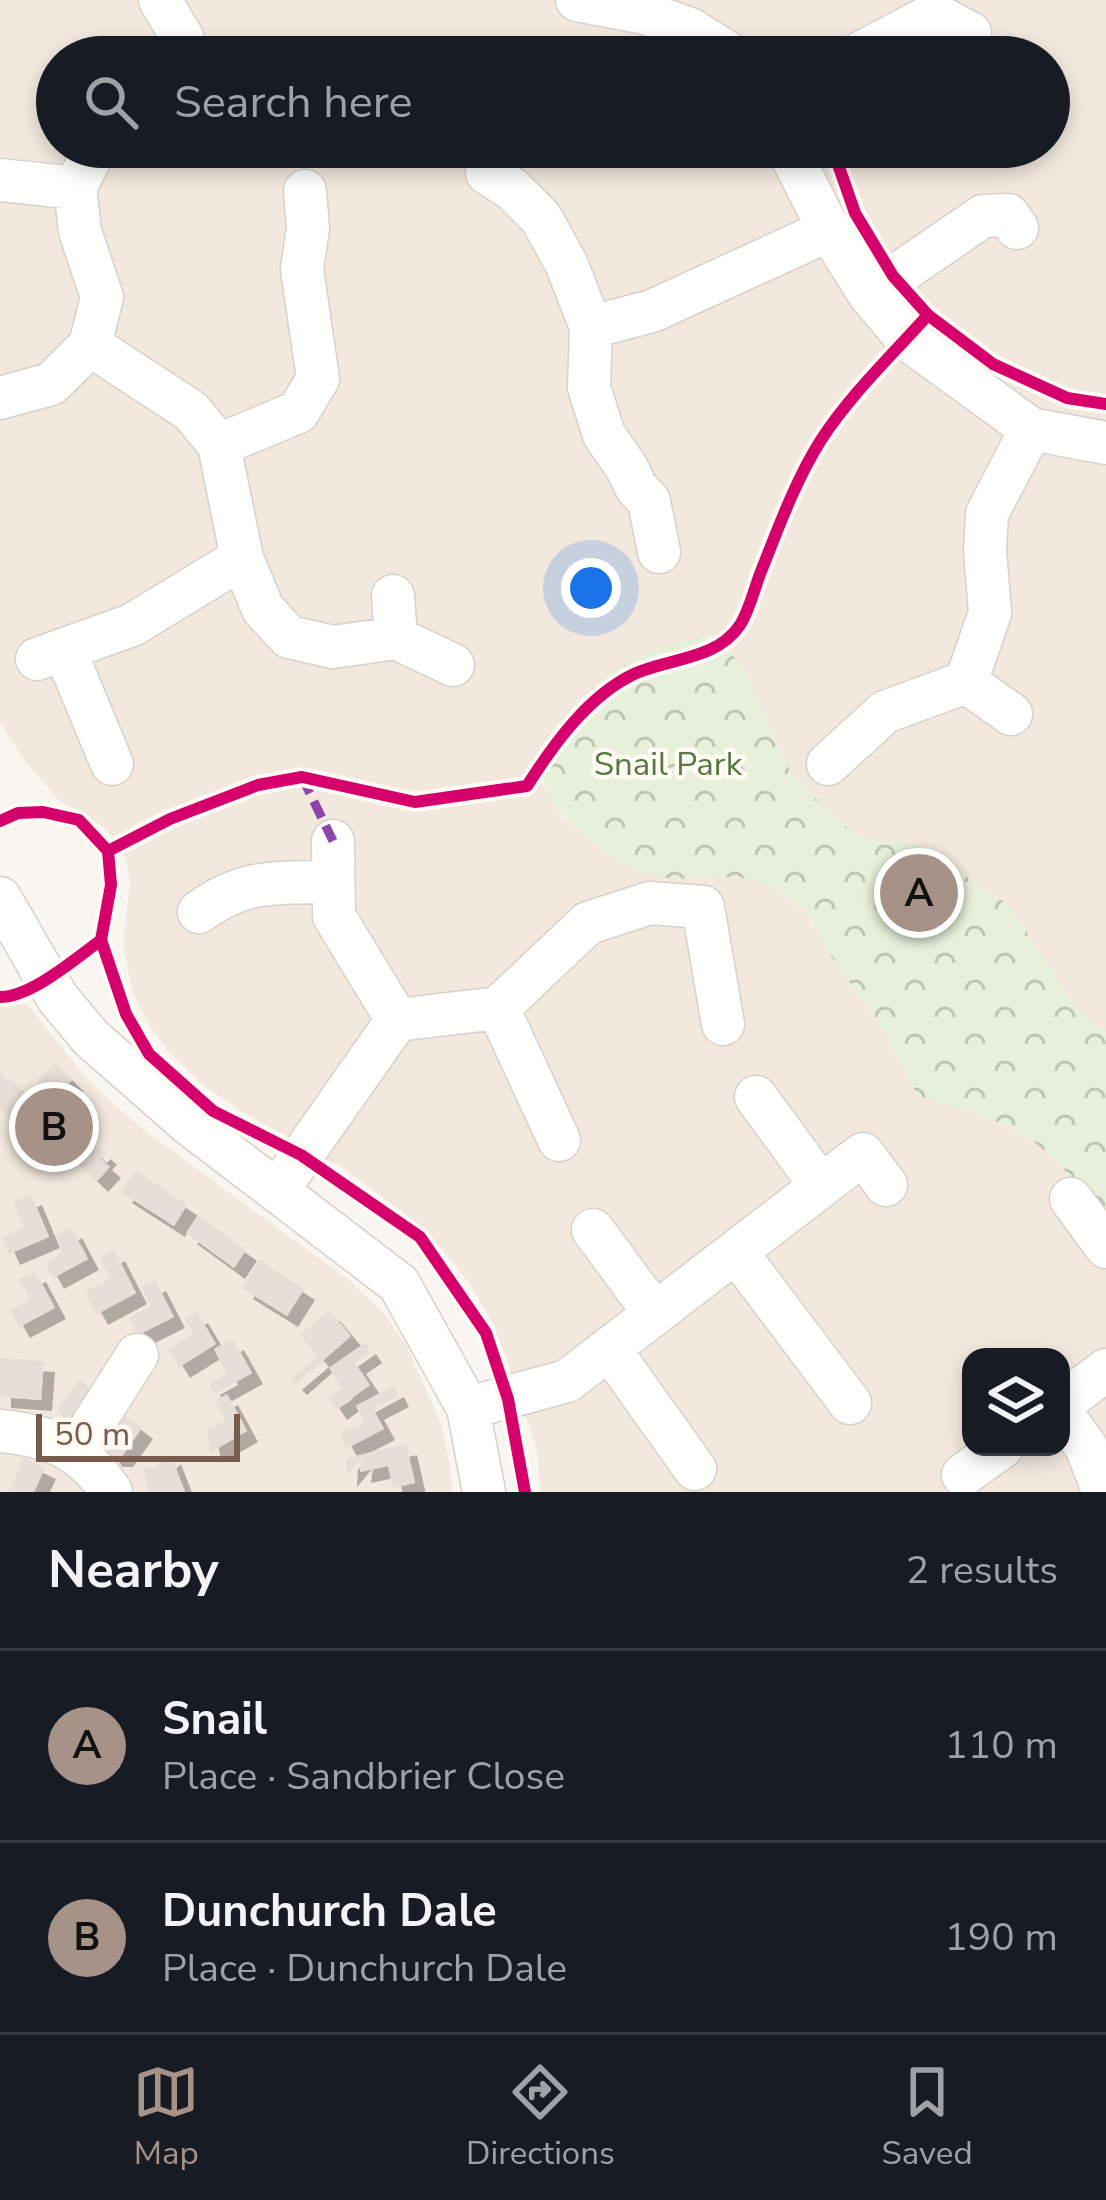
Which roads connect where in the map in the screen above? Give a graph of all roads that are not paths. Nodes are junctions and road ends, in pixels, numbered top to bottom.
1 (160, 0) edge
2 (577, 0) edge
3 (647, 7) edge
4 (945, 16) edge
5 (181, 36) edge
6 (702, 36) edge
7 (901, 36) edge
8 (85, 168) edge
9 (798, 168) edge
10 (488, 173) dead end
11 (0, 181) edge
12 (75, 188) junction
13 (305, 191) dead end
14 (1017, 228) dead end
15 (829, 230) junction
16 (869, 294) junction
17 (592, 328) junction
18 (90, 345) junction
19 (0, 398) edge
20 (1031, 429) junction
21 (1106, 443) edge
22 (220, 445) junction
23 (659, 553) dead end
24 (242, 558) junction
25 (393, 596) dead end
26 (396, 638) junction
27 (453, 665) dead end
28 (966, 682) junction
29 (1011, 714) dead end
30 (112, 764) dead end
31 (828, 764) dead end
32 (0, 898) edge
33 (199, 912) dead end
34 (498, 1008) junction
35 (397, 1020) junction
36 (723, 1024) dead end
37 (756, 1097) dead end
38 (560, 1140) dead end
39 (886, 1185) dead end
40 (821, 1186) junction
41 (277, 1191) junction
42 (1072, 1199) dead end
43 (593, 1229) dead end
44 (1106, 1247) edge
45 (736, 1253) junction
46 (655, 1314) junction
47 (610, 1350) junction
48 (136, 1354) dead end
49 (1106, 1370) edge
50 (1070, 1400) edge
51 (850, 1402) dead end
52 (467, 1408) junction
53 (1070, 1422) edge
54 (0, 1431) edge
55 (76, 1451) junction
56 (988, 1456) edge
57 (695, 1469) dead end
58 (963, 1474) dead end
59 (111, 1492) edge
60 (484, 1492) edge
61 (1104, 1492) edge

1 - 5 street
2 - 3 street
3 - 6 street
4 - 7 street
8 - 12 street
9 - 15 street
10 - 17 street
11 - 12 street
12 - 18 street
13 - 22 street
14 - 16 street
15 - 16 street
15 - 17 street
16 - 20 street
17 - 23 street
18 - 19 street
18 - 22 street
20 - 21 street
20 - 28 street
22 - 24 street
24 - 26 street
24 - 30 street
25 - 26 street
26 - 27 street
28 - 29 street
28 - 31 street
32 - 41 street
33 - 35 street
34 - 35 street
34 - 36 street
34 - 38 street
35 - 41 street
37 - 40 street
39 - 40 street
40 - 45 street
41 - 52 street
42 - 44 street
43 - 46 street
45 - 46 street
45 - 51 street
46 - 47 street
47 - 52 street
47 - 57 street
48 - 55 street
49 - 50 street
52 - 60 street
53 - 61 street
54 - 55 street
55 - 59 street
56 - 58 street

